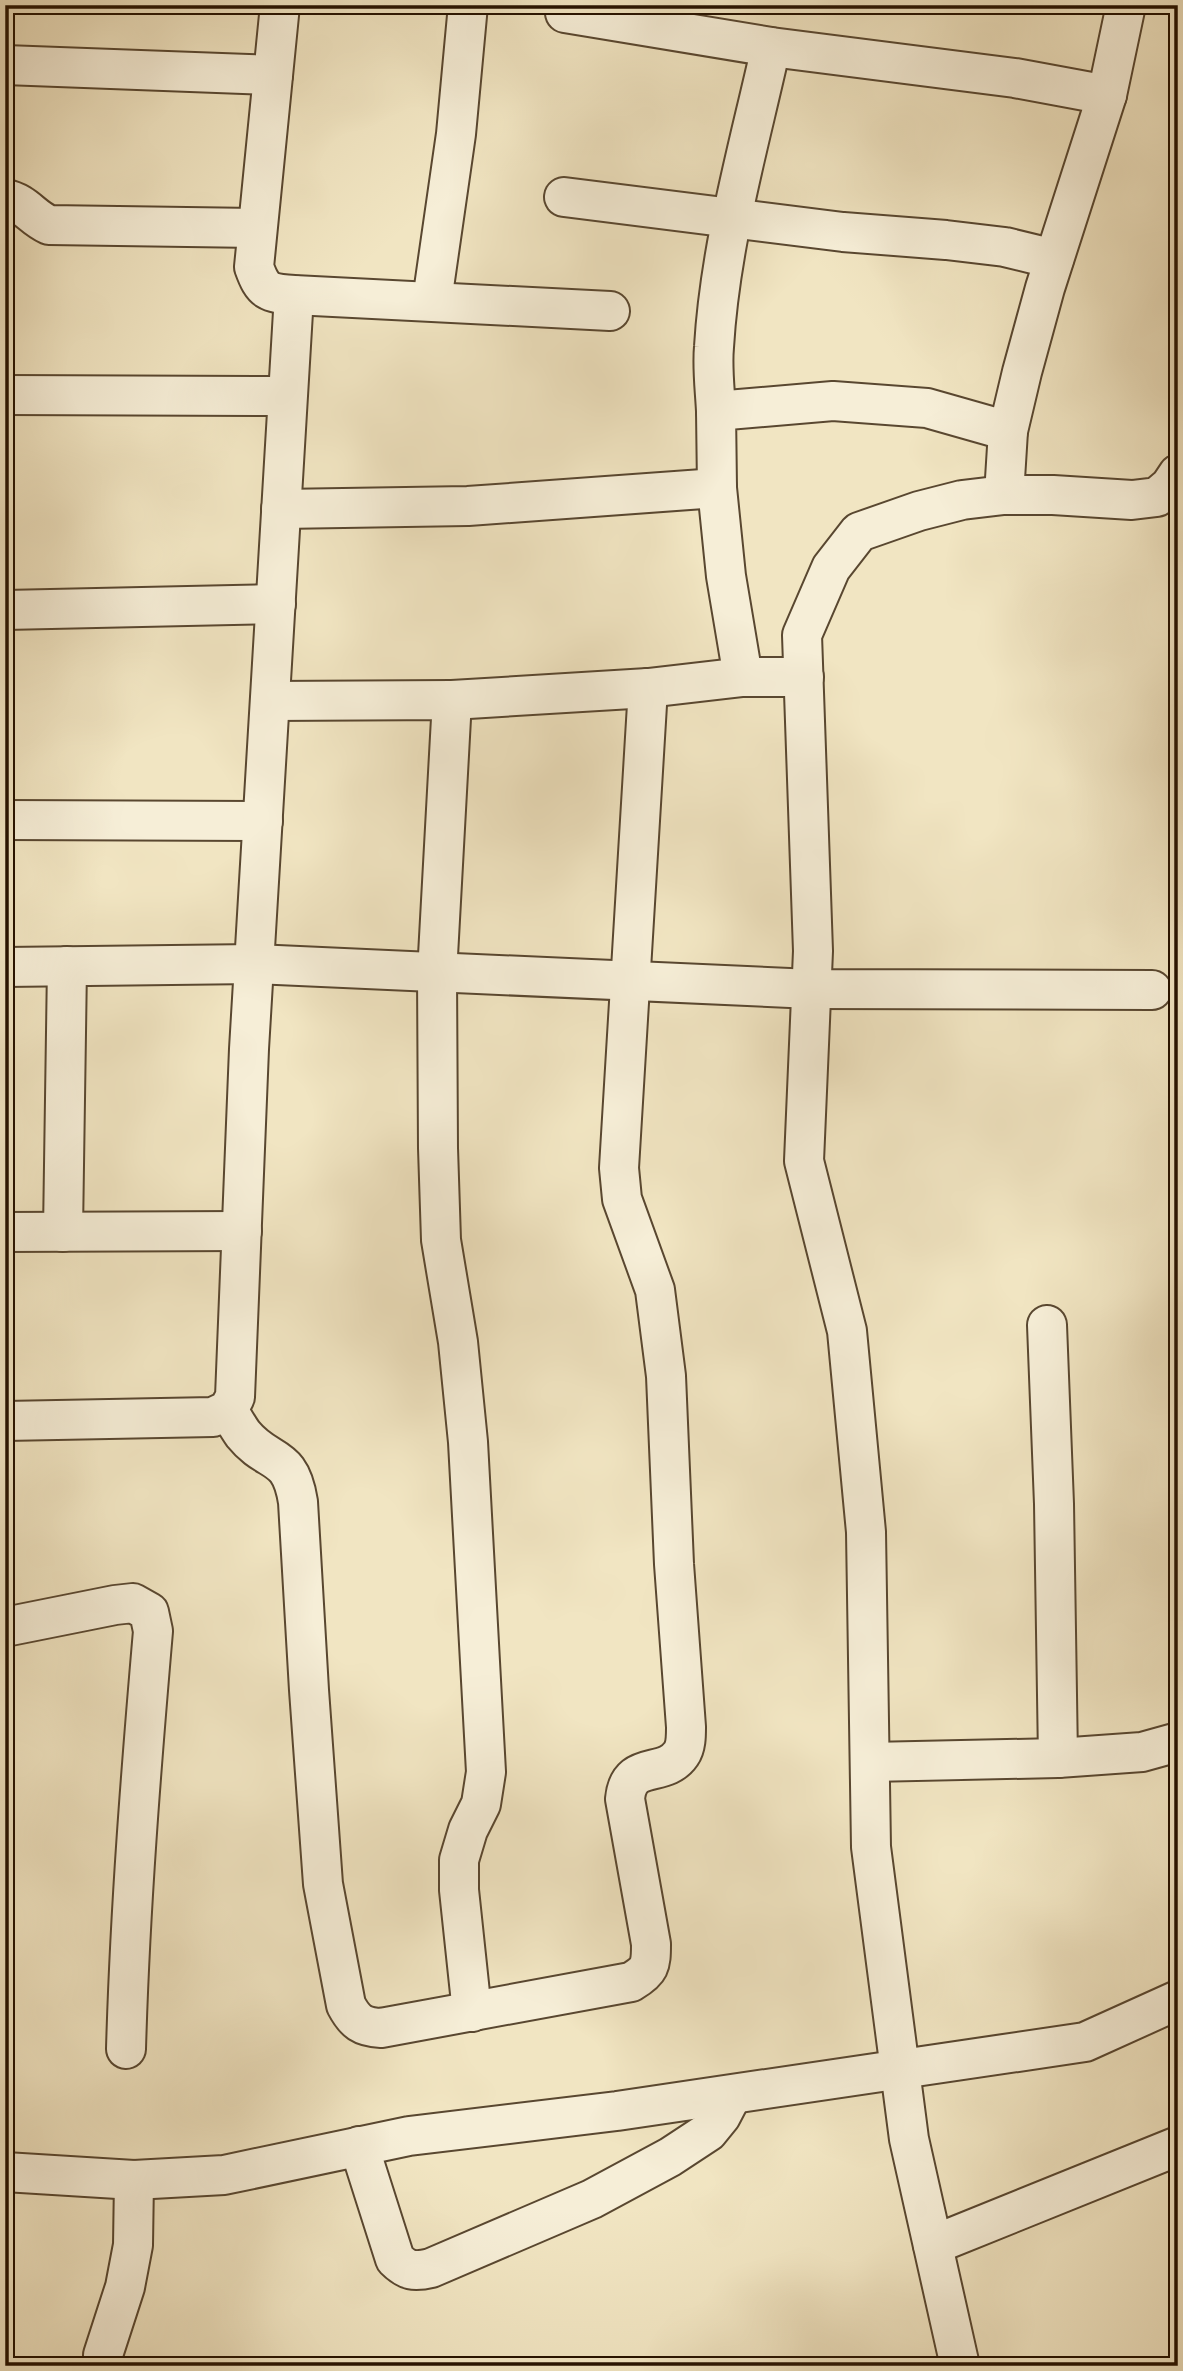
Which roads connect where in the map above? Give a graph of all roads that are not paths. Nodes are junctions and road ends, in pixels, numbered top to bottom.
1 (280, 5) edge
2 (468, 5) edge
3 (1126, 5) edge
4 (565, 13) dead end
5 (771, 47) junction
6 (5, 65) edge
7 (273, 75) junction
8 (1107, 95) junction
9 (564, 197) dead end
10 (5, 199) edge
11 (732, 217) junction
12 (257, 228) junction
13 (1054, 259) junction
14 (294, 295) junction
15 (432, 301) junction
16 (610, 311) dead end
17 (5, 395) edge
18 (287, 396) junction
19 (716, 411) junction
20 (1008, 431) junction
21 (1178, 474) edge
22 (717, 488) junction
23 (1004, 495) junction
24 (281, 509) junction
25 (276, 604) junction
26 (5, 610) edge
27 (743, 677) junction
28 (804, 677) junction
29 (648, 688) junction
30 (452, 700) junction
31 (270, 701) junction
32 (5, 820) edge
33 (263, 821) junction
34 (255, 964) junction
35 (67, 966) junction
36 (5, 967) edge
37 (437, 974) junction
38 (630, 982) junction
39 (812, 989) junction
40 (1152, 990) dead end
41 (242, 1231) junction
42 (5, 1232) edge
43 (63, 1232) junction
44 (1047, 1325) dead end
45 (228, 1410) junction
46 (5, 1421) edge
47 (5, 1626) edge
48 (1178, 1742) edge
49 (1058, 1758) junction
50 (870, 1762) junction
51 (1178, 2000) edge
52 (472, 2012) junction
53 (126, 2049) dead end
54 (900, 2071) junction
55 (732, 2095) junction
56 (359, 2146) junction
57 (1178, 2146) edge
58 (5, 2172) edge
59 (134, 2180) junction
60 (933, 2245) junction
61 (103, 2366) edge
62 (960, 2366) edge

1 - 7 street
2 - 15 street
3 - 8 street
4 - 5 street
5 - 8 street
5 - 11 street
6 - 7 street
7 - 12 street
8 - 13 street
9 - 11 street
10 - 12 street
11 - 13 street
11 - 19 street
12 - 14 street
13 - 20 street
14 - 15 street
14 - 18 street
15 - 16 street
17 - 18 street
18 - 24 street
19 - 20 street
19 - 22 street
20 - 23 street
21 - 23 street
22 - 24 street
22 - 27 street
23 - 28 street
24 - 25 street
25 - 26 street
25 - 31 street
27 - 28 street
27 - 29 street
28 - 39 street
29 - 30 street
29 - 38 street
30 - 31 street
30 - 37 street
31 - 33 street
32 - 33 street
33 - 34 street
34 - 35 street
34 - 37 street
34 - 41 street
35 - 36 street
35 - 43 street
37 - 38 street
37 - 52 street
38 - 39 street
38 - 52 street
39 - 40 street
39 - 50 street
41 - 43 street
41 - 45 street
42 - 43 street
44 - 49 street
45 - 46 street
45 - 52 street
47 - 53 street
48 - 49 street
49 - 50 street
50 - 54 street
51 - 54 street
54 - 55 street
54 - 60 street
55 - 56 street
55 - 56 street
56 - 59 street
57 - 60 street
58 - 59 street
59 - 61 street
60 - 62 street

